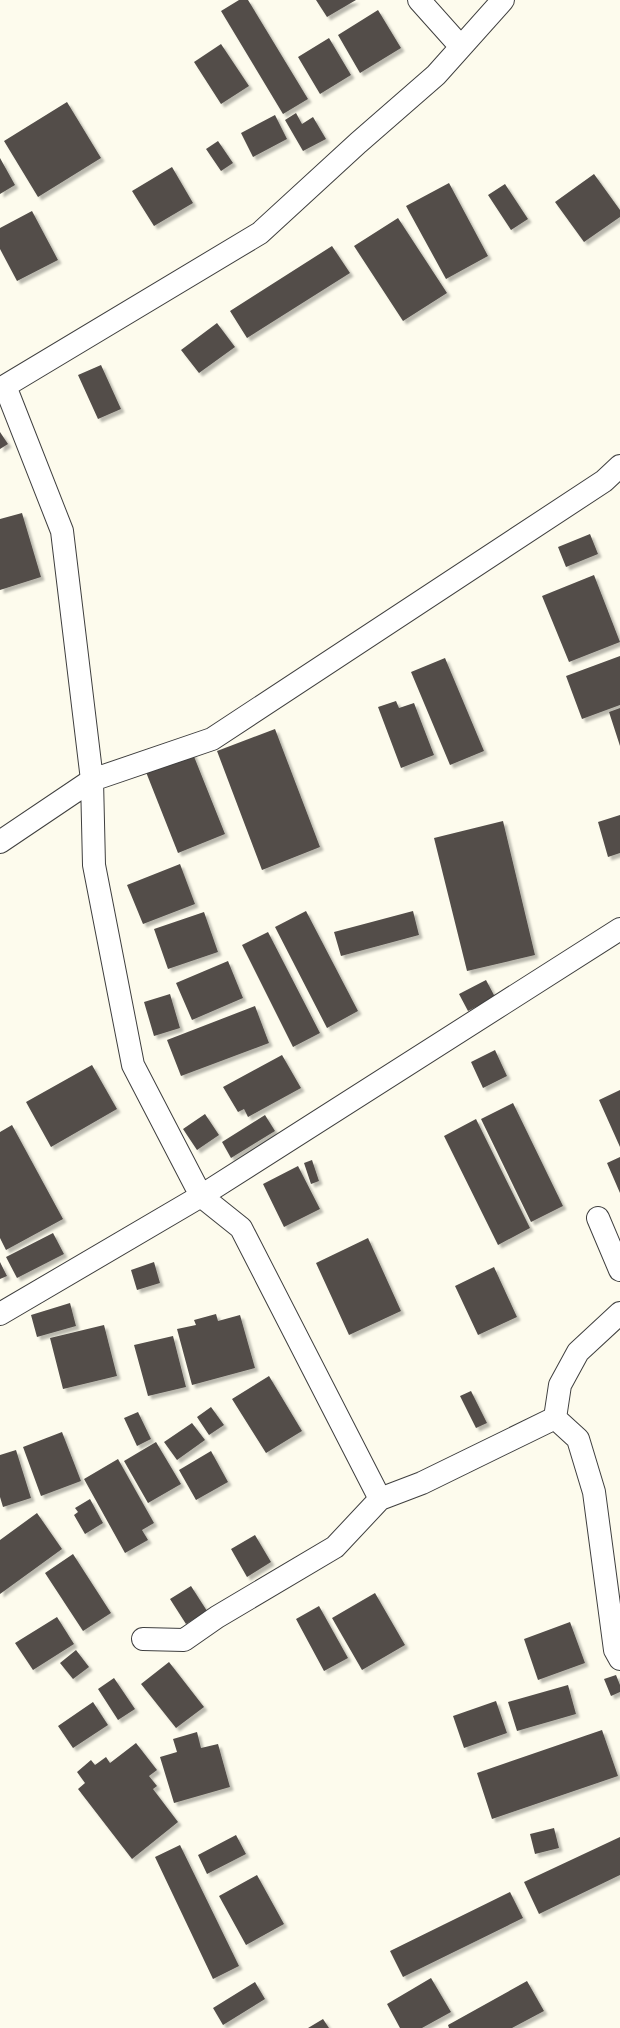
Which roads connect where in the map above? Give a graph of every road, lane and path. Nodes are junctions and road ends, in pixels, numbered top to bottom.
1 (419, 0) edge
2 (503, 0) edge
3 (461, 47) junction
4 (2, 387) edge
5 (620, 466) edge
6 (92, 780) junction
7 (0, 842) edge
8 (620, 929) edge
9 (201, 1196) junction
10 (598, 1218) dead end
11 (620, 1270) edge
12 (620, 1313) edge
13 (0, 1314) edge
14 (555, 1418) junction
15 (380, 1499) junction
16 (143, 1639) dead end
17 (620, 1659) edge

1 - 3 street
2 - 3 street
3 - 4 street
4 - 6 street
5 - 6 street
6 - 7 street
6 - 9 street
8 - 9 street
9 - 13 street
9 - 15 street
10 - 11 street
12 - 14 street
14 - 15 street
14 - 17 street
15 - 16 street

